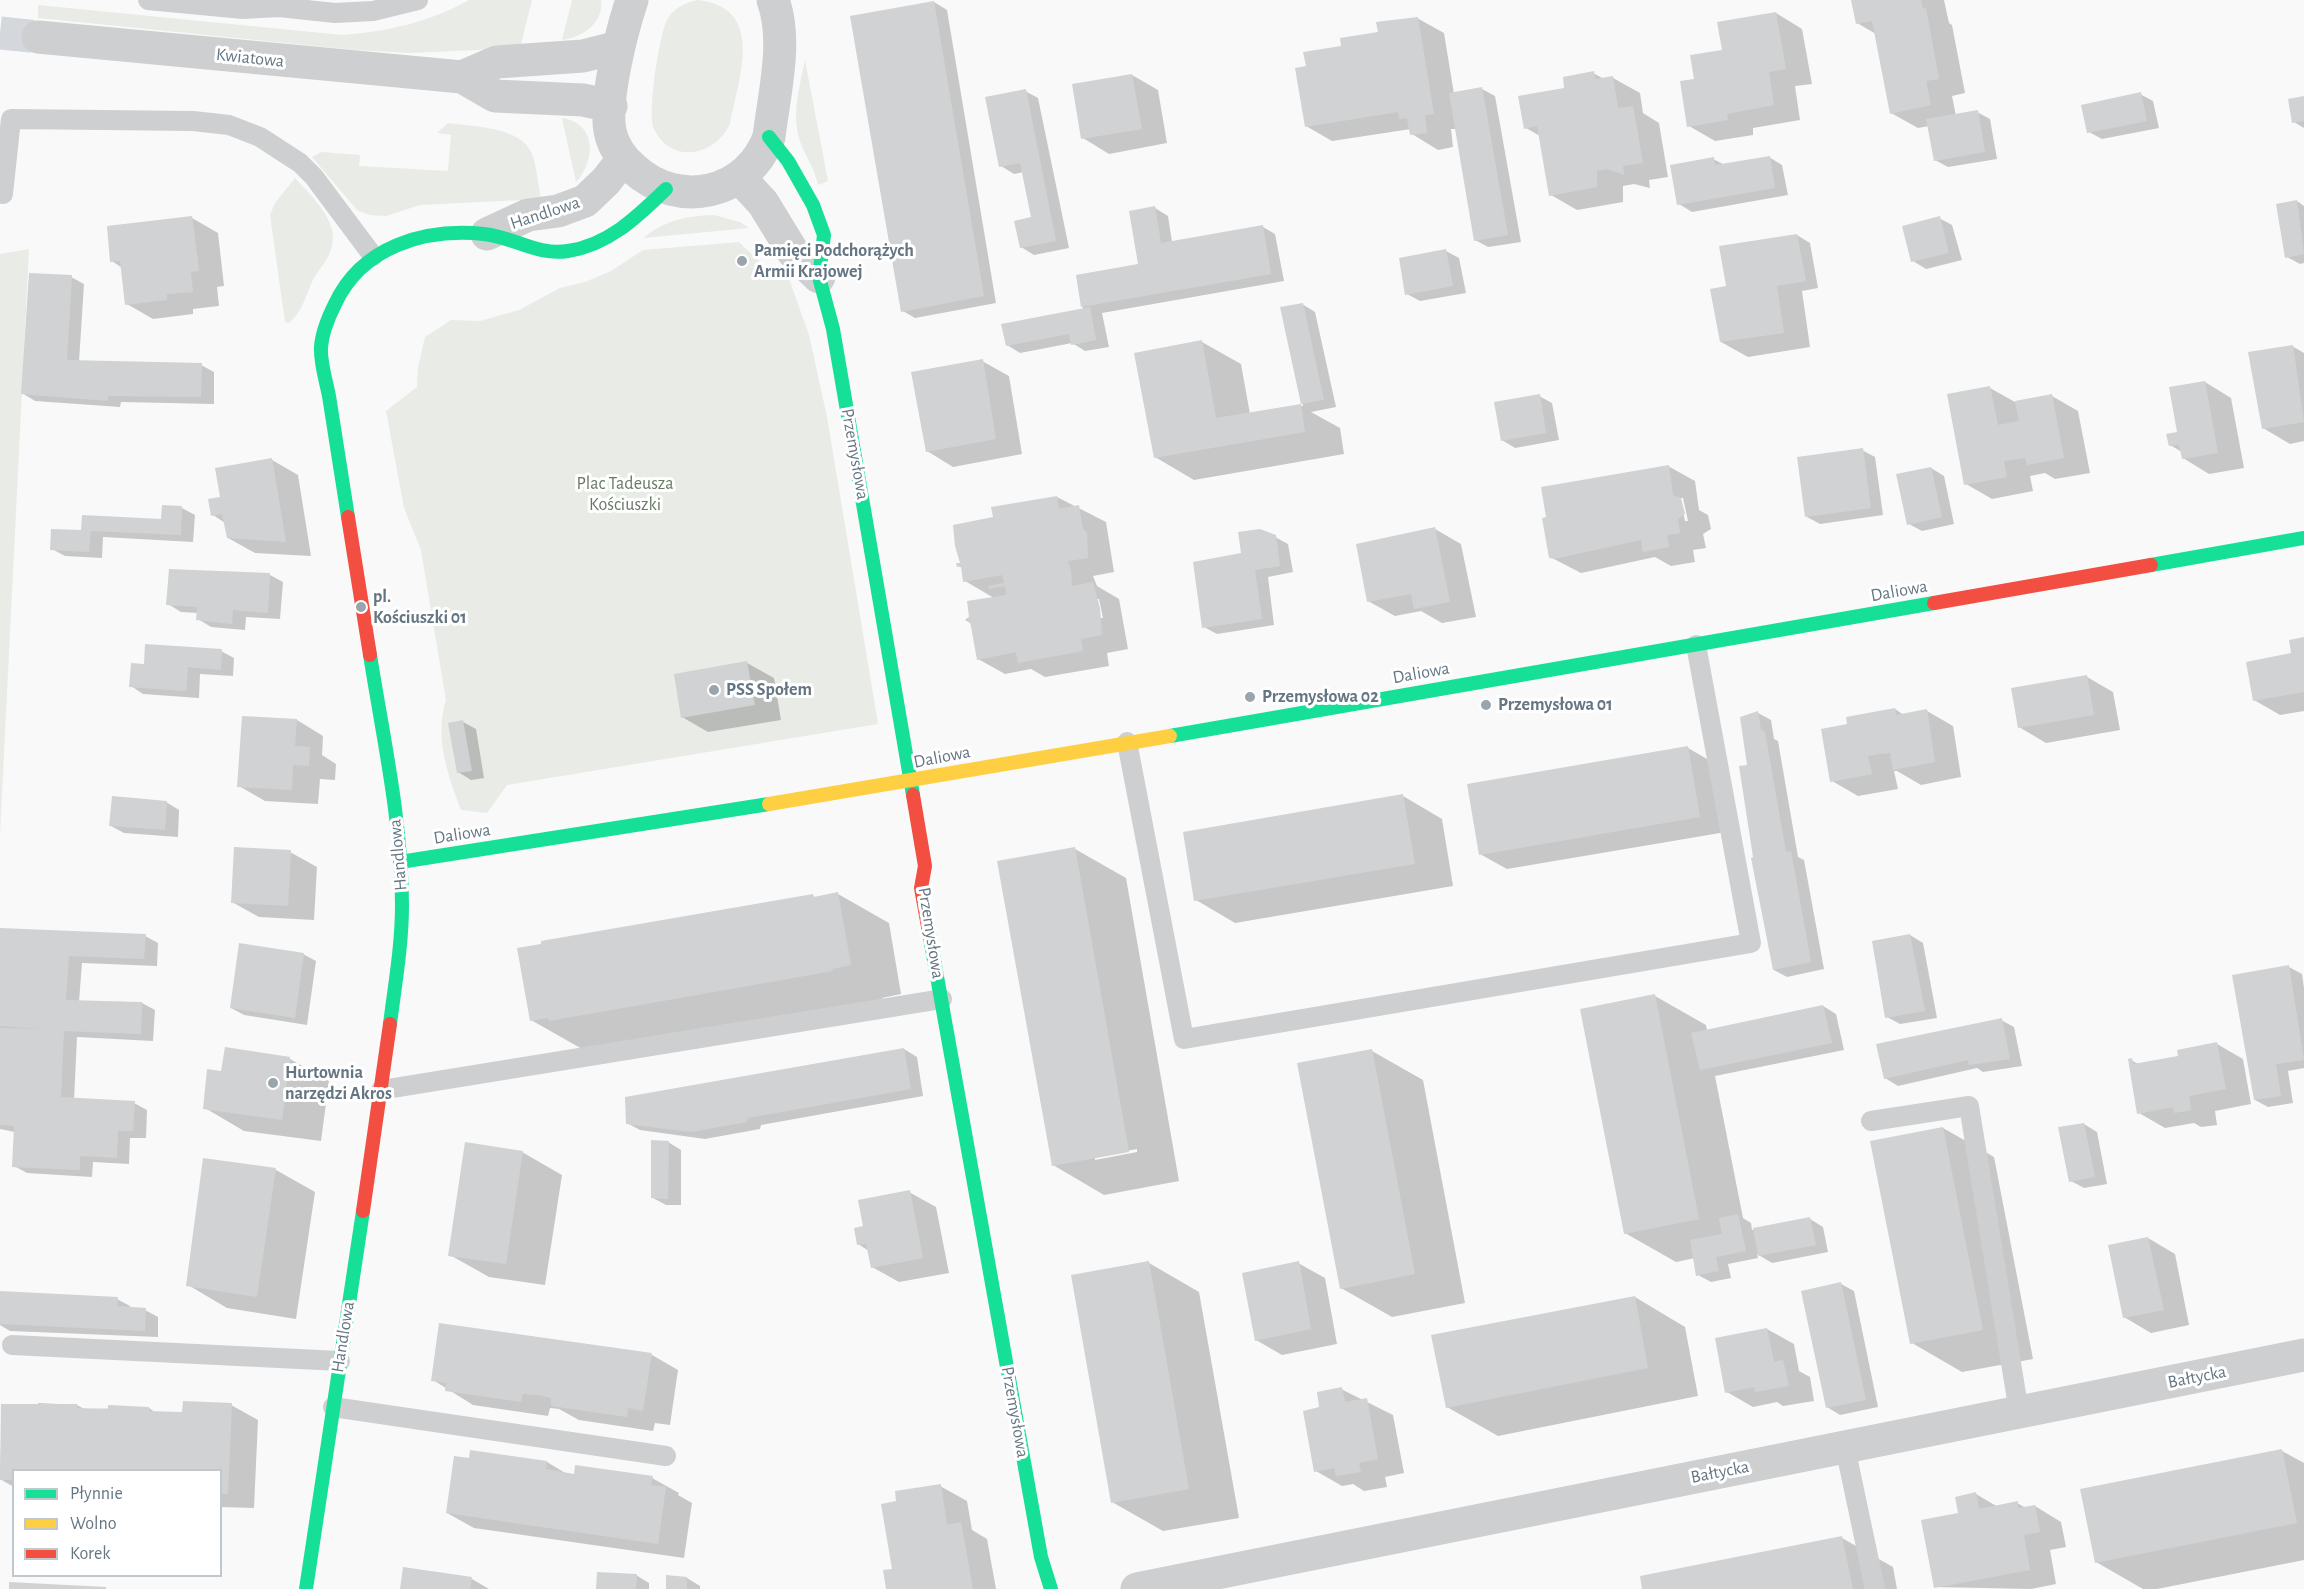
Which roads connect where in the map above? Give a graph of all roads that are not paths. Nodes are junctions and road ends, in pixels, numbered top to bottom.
1 (148, 0) edge
2 (418, 0) edge
3 (632, 0) edge
4 (782, 5) edge
5 (38, 37) tunnel mouth
6 (619, 47) junction
7 (462, 77) junction
8 (611, 106) junction
9 (769, 137) junction
10 (623, 159) junction
11 (739, 177) junction
12 (666, 189) junction
13 (3, 195) dead end
14 (487, 234) junction
15 (373, 256) junction
16 (819, 277) junction
17 (2304, 538) edge
18 (1696, 645) junction
19 (1127, 742) junction
20 (911, 781) junction
21 (400, 862) junction
22 (942, 999) junction
23 (381, 1090) junction
24 (1871, 1121) dead end
25 (12, 1345) dead end
26 (2304, 1355) edge
27 (340, 1361) junction
28 (333, 1407) junction
29 (2019, 1412) junction
30 (1845, 1447) junction
31 (666, 1456) dead end
32 (306, 1589) edge
33 (1051, 1589) edge
34 (1137, 1589) edge
35 (1875, 1589) edge

1 - 2 lane
3 - 6 street
4 - 9 street
5 - 7 street, Kwiatowa
6 - 7 street, Kwiatowa
6 - 8 street
7 - 8 street, Kwiatowa
8 - 10 street
9 - 11 street
9 - 16 street, Przemysłowa
10 - 12 street
10 - 14 street, Handlowa
11 - 12 street
11 - 16 street
12 - 14 street, Handlowa
13 - 15 lane
14 - 15 street, Handlowa
15 - 21 street, Handlowa
16 - 20 street, Przemysłowa
17 - 18 street, Daliowa
18 - 19 street, Daliowa
18 - 19 lane
19 - 20 street, Daliowa
20 - 21 street, Daliowa
20 - 22 street, Przemysłowa
21 - 23 street, Handlowa
22 - 23 lane
22 - 33 street, Przemysłowa
23 - 27 street, Handlowa
24 - 29 lane
25 - 27 lane
26 - 29 street, Bałtycka
27 - 28 street, Handlowa
28 - 31 lane
28 - 32 street, Handlowa
29 - 30 street, Bałtycka
30 - 34 street, Bałtycka
30 - 35 lane

